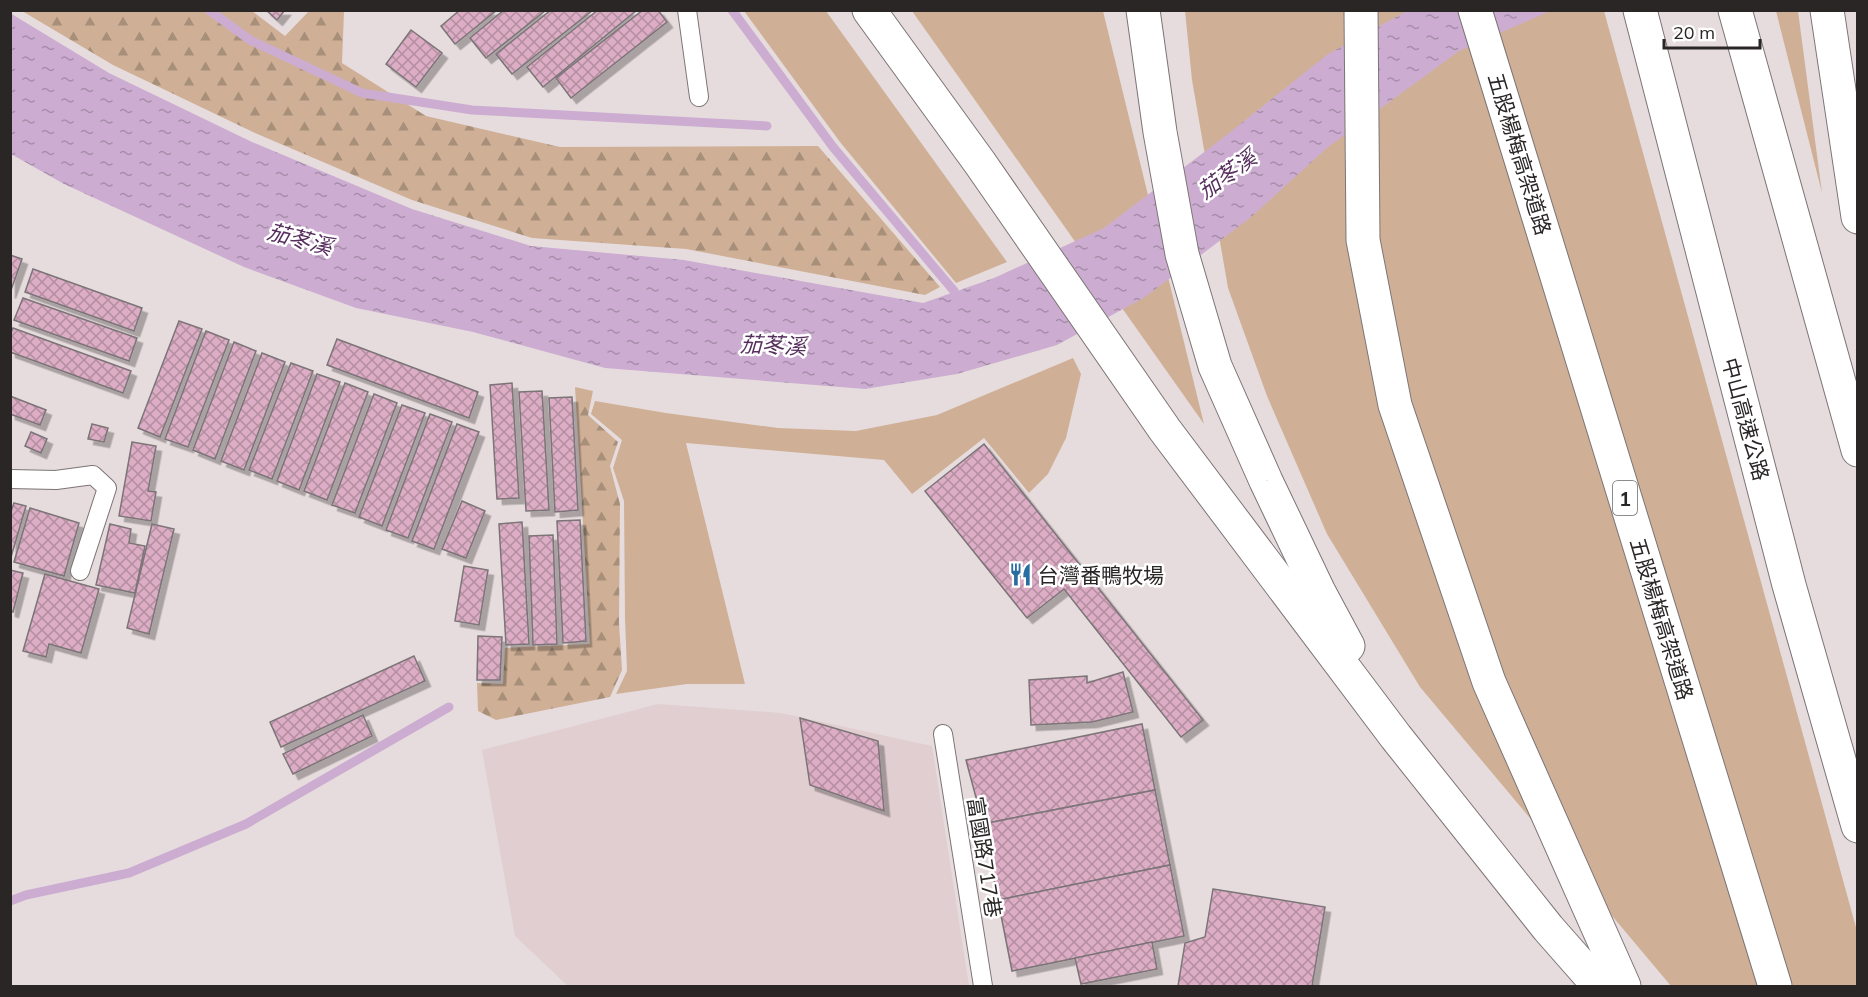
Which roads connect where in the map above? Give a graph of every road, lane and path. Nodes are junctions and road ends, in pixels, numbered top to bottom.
1 (687, 10) edge
2 (869, 10) edge
3 (1143, 10) edge
4 (1361, 10) edge
5 (1475, 10) edge
6 (1827, 10) edge
7 (1736, 15) edge
8 (1643, 25) edge
9 (699, 97) dead end
10 (1857, 217) edge
11 (1857, 450) edge
12 (10, 479) edge
13 (80, 571) dead end
14 (943, 734) dead end
15 (1396, 736) junction
16 (1857, 826) edge
17 (983, 987) edge
18 (1599, 987) edge
19 (1624, 987) edge
20 (1775, 987) edge

1 - 9 lane
2 - 15 highway
3 - 15 highway
4 - 19 highway
5 - 20 highway, 五股楊梅高架道路 / 1
6 - 10 highway
7 - 11 highway
8 - 16 highway, 中山高速公路
12 - 13 lane
14 - 17 lane, 富國路717巷
15 - 18 highway

